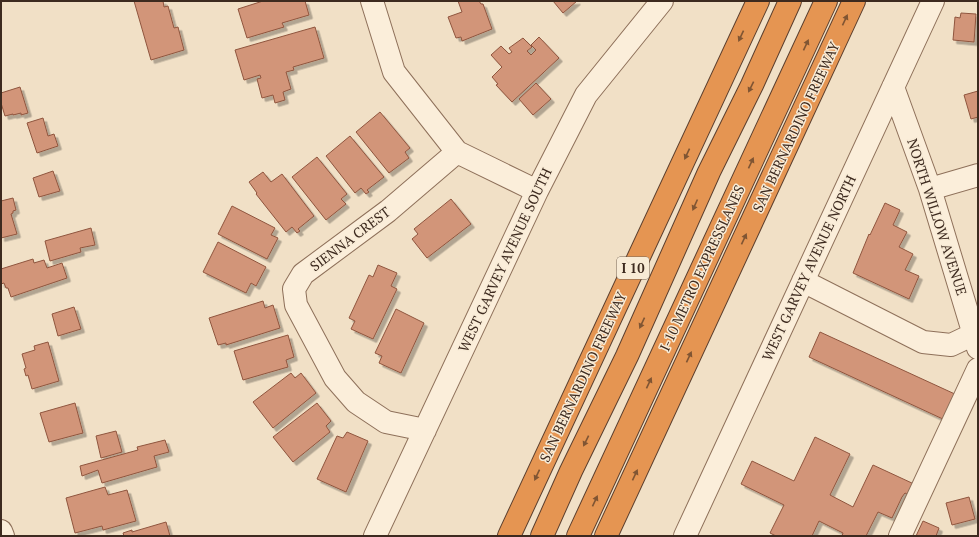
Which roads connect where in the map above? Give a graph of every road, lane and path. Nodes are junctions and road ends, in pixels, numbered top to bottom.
1 (372, 1) edge
2 (662, 1) edge
3 (758, 1) edge
4 (790, 1) edge
5 (826, 1) edge
6 (854, 1) edge
7 (933, 1) edge
8 (893, 87) junction
9 (457, 152) junction
10 (978, 174) edge
11 (930, 188) junction
12 (537, 191) junction
13 (803, 281) junction
14 (976, 341) edge
15 (978, 369) edge
16 (425, 430) junction
17 (1, 531) edge
18 (3, 536) edge
19 (375, 536) edge
20 (509, 536) edge
21 (542, 536) edge
22 (578, 536) edge
23 (606, 536) edge
24 (685, 536) edge
25 (900, 536) edge

1 - 9 street
2 - 12 street, WEST GARVEY AVENUE SOUTH
3 -> 20 highway, SAN BERNARDINO FREEWAY / I 10
4 -> 21 highway
22 -> 5 highway, I-10 METRO EXPRESSLANES
23 -> 6 highway, SAN BERNARDINO FREEWAY
7 - 8 street, WEST GARVEY AVENUE NORTH
8 - 11 street, NORTH WILLOW AVENUE
8 - 13 street, WEST GARVEY AVENUE NORTH
9 - 12 street
9 - 16 street, SIENNA CREST
10 - 11 street
11 - 14 street, NORTH WILLOW AVENUE
12 - 16 street, WEST GARVEY AVENUE SOUTH
13 - 14 street
13 - 24 street, WEST GARVEY AVENUE NORTH
15 - 25 street
16 - 19 street, WEST GARVEY AVENUE SOUTH
17 - 18 street

